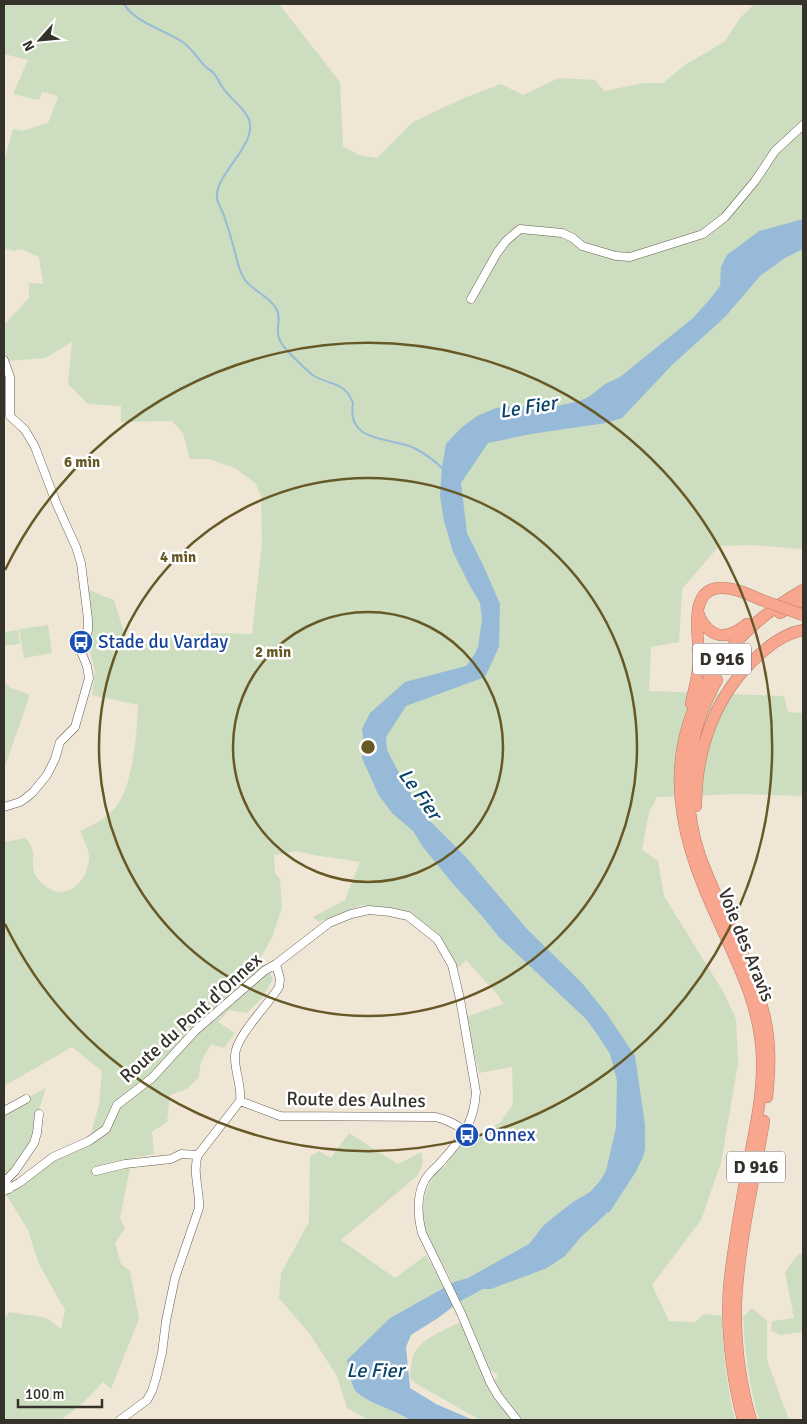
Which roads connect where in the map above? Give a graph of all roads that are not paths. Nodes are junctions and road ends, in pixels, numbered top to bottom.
1 (803, 125) edge
2 (471, 299) dead end
3 (4, 360) edge
4 (7, 416) edge
5 (803, 590) edge
6 (803, 600) edge
7 (778, 606) junction
8 (698, 610) junction
9 (803, 615) edge
10 (803, 630) edge
11 (686, 735) junction
12 (4, 807) edge
13 (705, 868) junction
14 (276, 964) junction
15 (26, 1099) dead end
16 (240, 1101) junction
17 (4, 1111) edge
18 (39, 1114) dead end
19 (466, 1131) junction
20 (198, 1155) junction
21 (96, 1171) dead end
22 (6, 1190) edge
23 (120, 1420) edge
24 (517, 1420) edge
25 (743, 1420) edge
26 (751, 1420) edge

1 - 2 street
3 - 4 street
4 - 12 street
5 - 7 highway, Voie des Aravis / D 916
6 - 13 highway, Voie des Aravis / D 916
7 - 8 highway
7 - 11 highway, Voie des Aravis / D 916
8 - 9 highway, bridge
8 - 11 highway
10 - 13 highway
11 - 25 highway, Voie des Aravis / D 916
13 - 26 highway, Voie des Aravis / D 916
14 - 16 street
14 - 19 street, Route du Pont d'Onnex
14 - 22 street, Route du Pont d'Onnex
15 - 17 street
16 - 19 street, Route des Aulnes
16 - 20 street
18 - 22 street
19 - 24 street, Route du Pont d'Onnex
20 - 21 street
20 - 23 street

